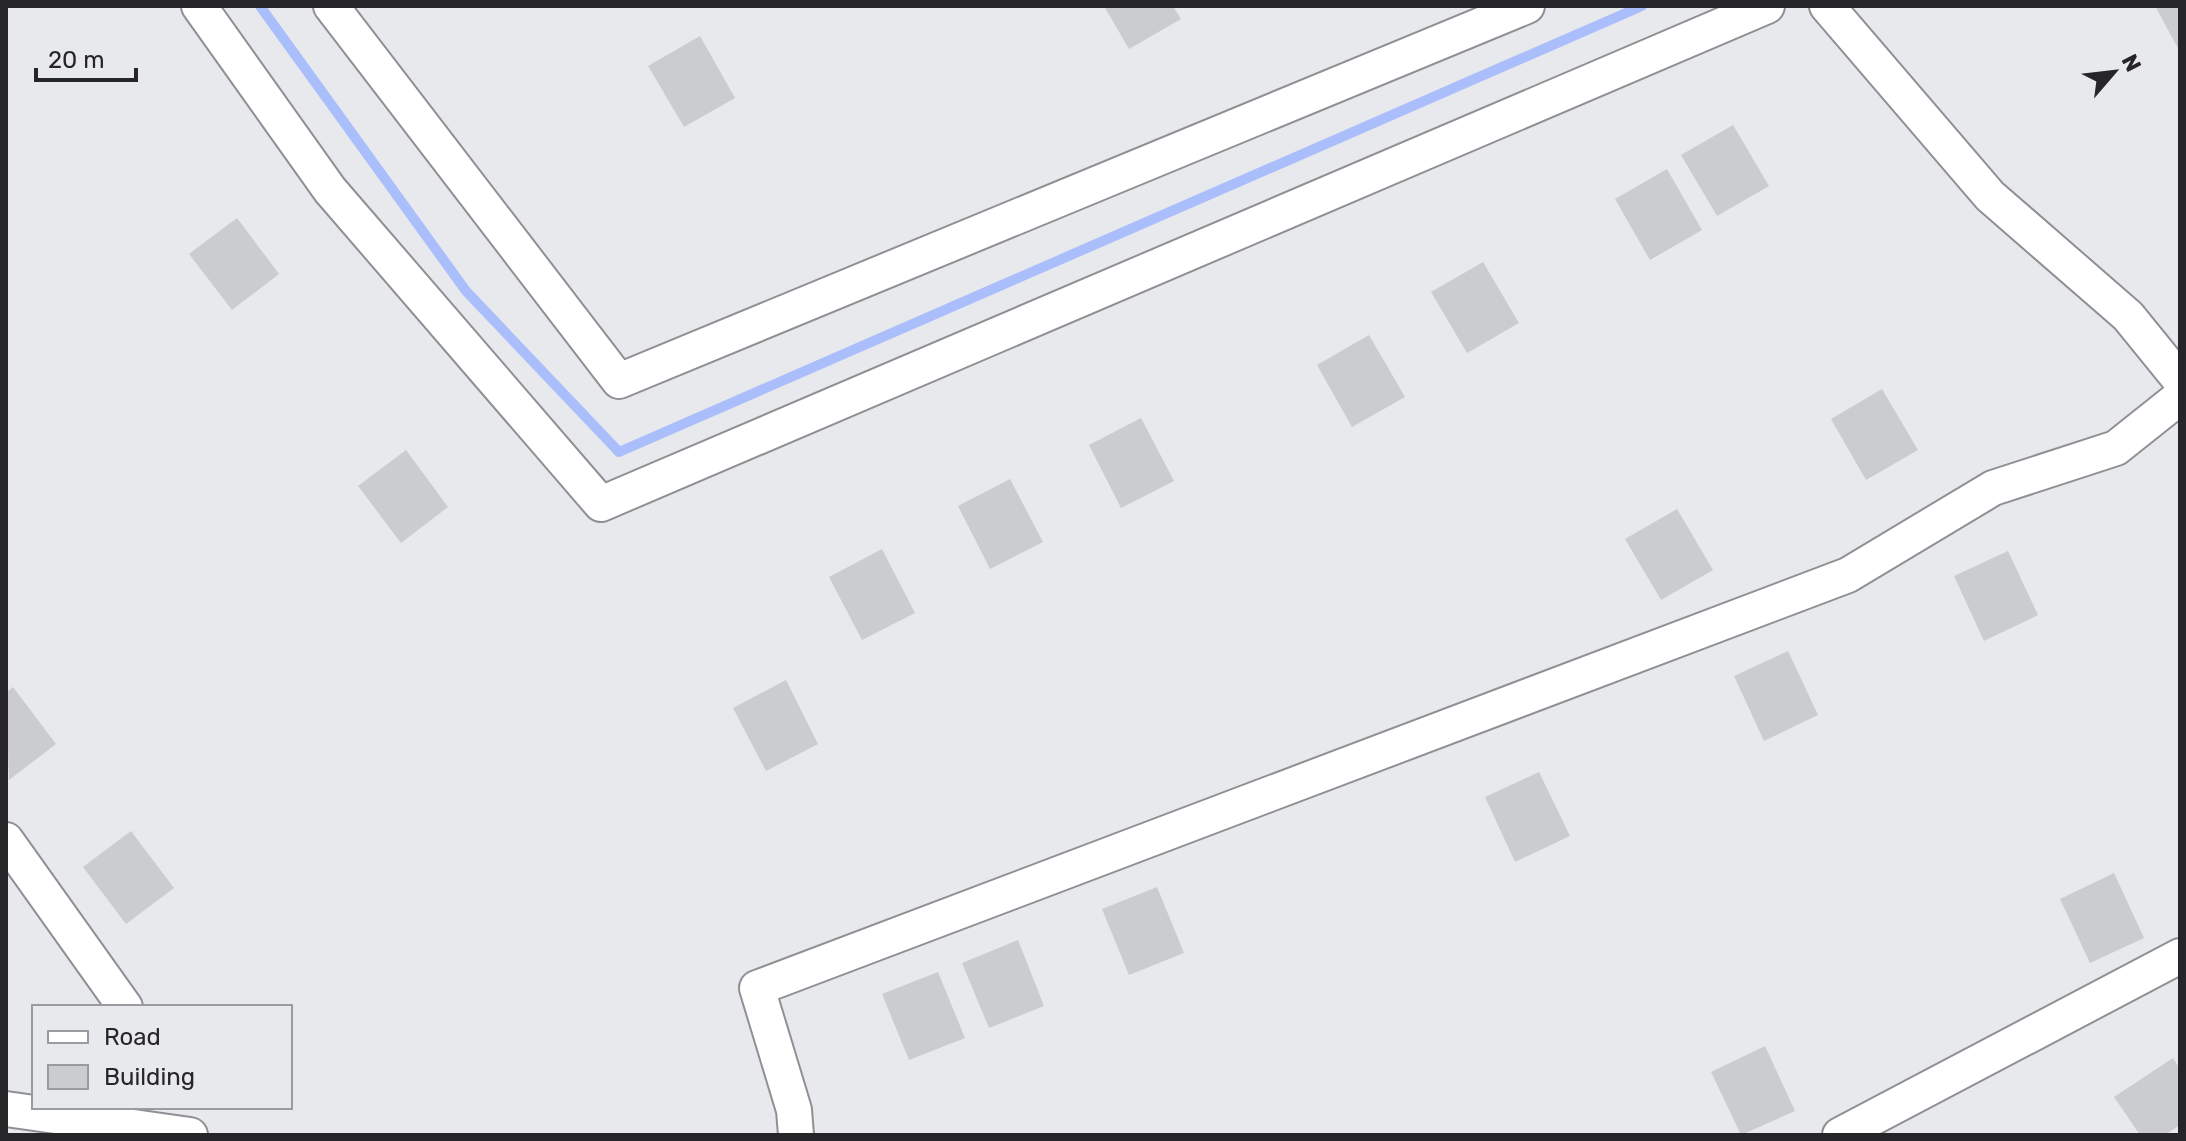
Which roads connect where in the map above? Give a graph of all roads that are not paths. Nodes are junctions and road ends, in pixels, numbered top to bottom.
1 (199, 6) edge
2 (331, 6) edge
3 (1527, 6) edge
4 (1767, 6) edge
5 (1827, 6) edge
6 (2180, 380) edge
7 (2180, 397) edge
8 (6, 840) edge
9 (2180, 956) edge
10 (124, 1005) edge
11 (6, 1109) edge
12 (175, 1124) edge
13 (796, 1135) edge
14 (1840, 1135) edge

1 - 4 street
2 - 3 street
5 - 6 street
7 - 13 street
8 - 10 street
9 - 14 street
11 - 12 street

